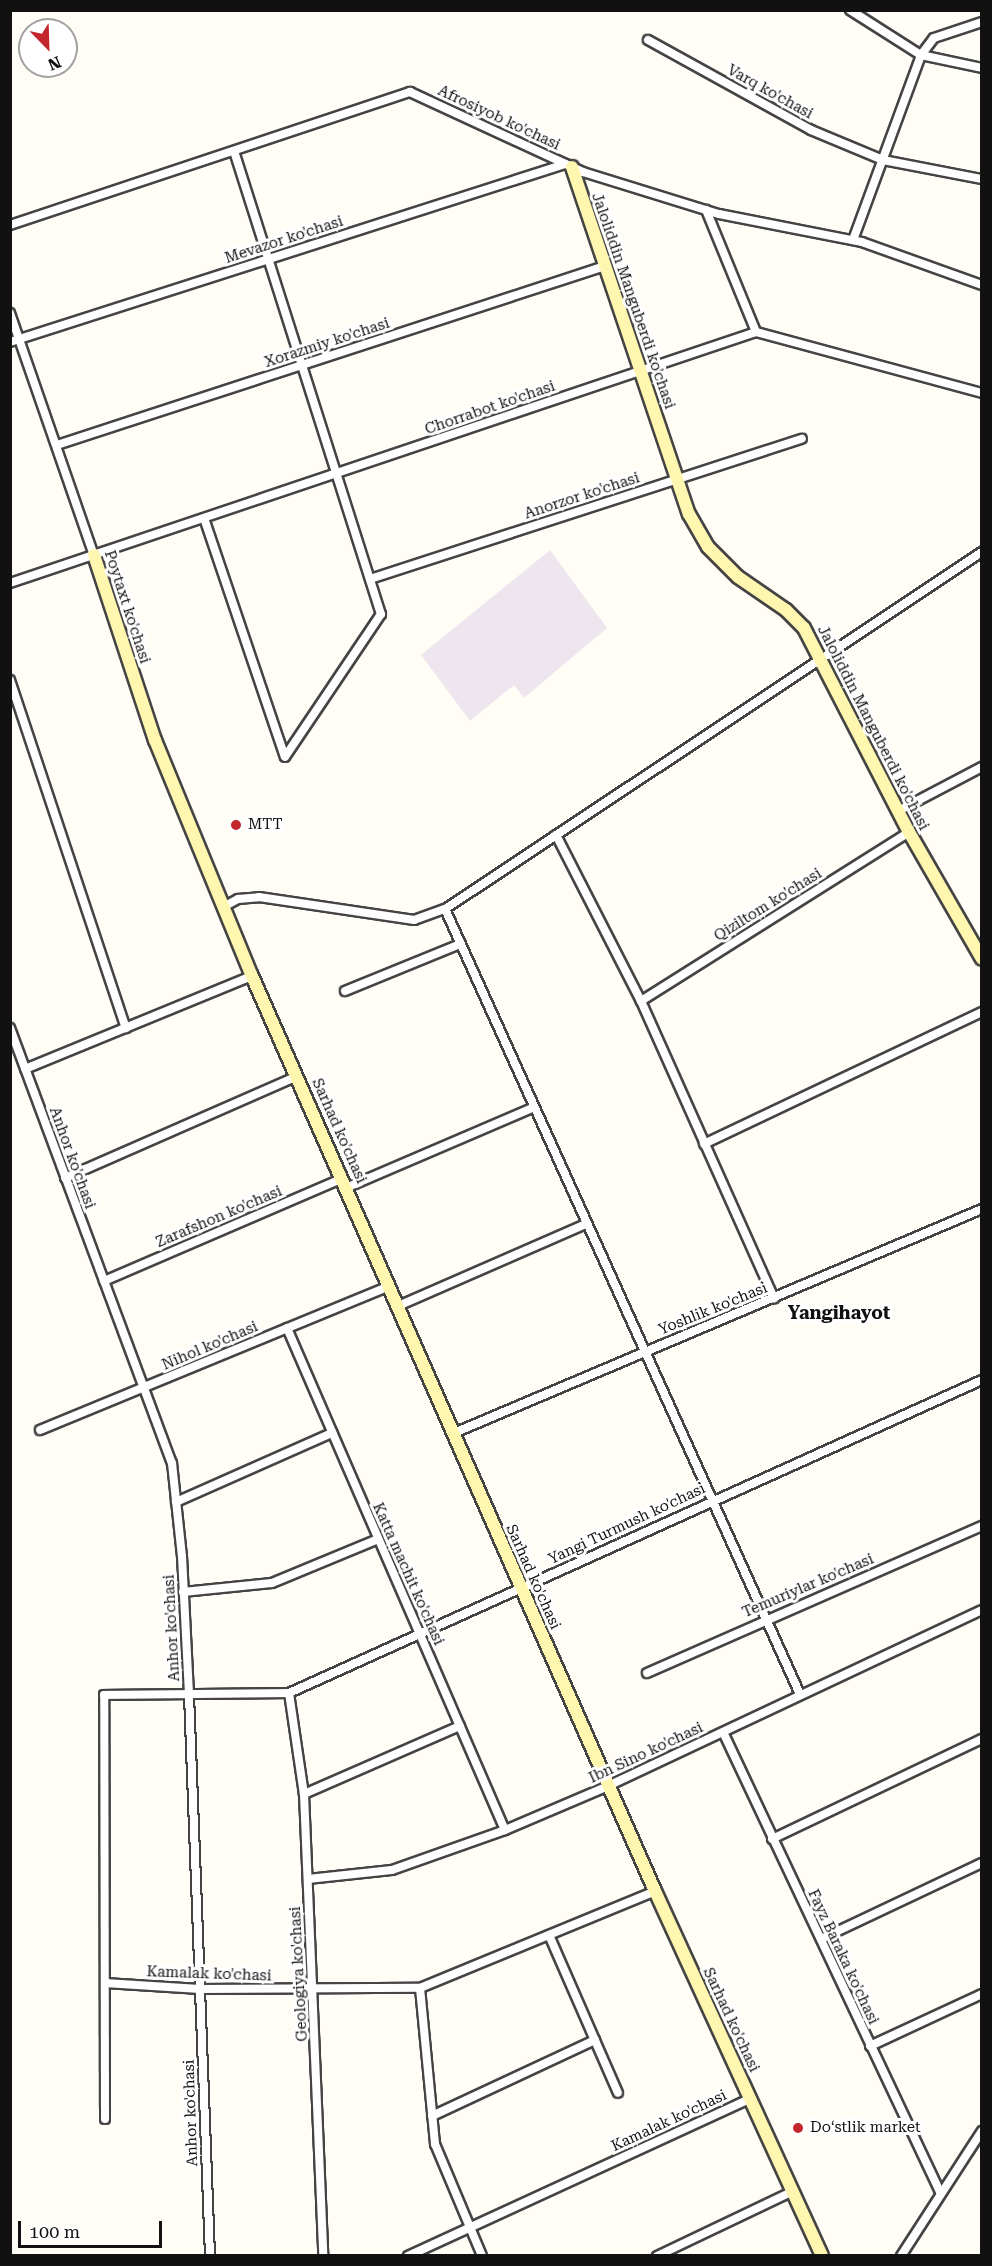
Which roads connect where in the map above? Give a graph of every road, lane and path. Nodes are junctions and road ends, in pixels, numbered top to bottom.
1 (850, 10) edge
2 (981, 22) edge
3 (648, 40) dead end
4 (921, 55) junction
5 (981, 68) edge
6 (234, 151) junction
7 (883, 160) junction
8 (568, 165) junction
9 (981, 179) edge
10 (706, 210) junction
11 (10, 225) edge
12 (853, 240) junction
13 (270, 258) junction
14 (605, 266) junction
15 (981, 285) edge
16 (10, 313) edge
17 (756, 332) junction
18 (20, 339) junction
19 (10, 342) edge
20 (303, 365) junction
21 (641, 372) junction
22 (981, 393) edge
23 (802, 439) dead end
24 (57, 445) junction
25 (337, 473) junction
26 (677, 480) junction
27 (204, 518) junction
28 (981, 552) edge
29 (94, 555) junction
30 (370, 579) junction
31 (10, 583) edge
32 (822, 658) junction
33 (10, 680) edge
34 (981, 767) edge
35 (900, 810) junction
36 (909, 832) junction
37 (556, 835) junction
38 (223, 906) junction
39 (445, 909) junction
40 (460, 944) junction
41 (980, 951) edge
42 (252, 976) junction
43 (345, 991) dead end
44 (641, 1001) junction
45 (981, 1012) edge
46 (10, 1028) edge
47 (126, 1028) junction
48 (25, 1069) junction
49 (297, 1076) junction
50 (532, 1108) junction
51 (704, 1144) junction
52 (65, 1178) junction
53 (346, 1183) junction
54 (981, 1209) edge
55 (586, 1224) junction
56 (104, 1281) junction
57 (389, 1286) junction
58 (774, 1299) junction
59 (398, 1306) junction
60 (287, 1328) junction
61 (642, 1353) junction
62 (981, 1380) edge
63 (144, 1389) junction
64 (40, 1430) dead end
65 (332, 1433) junction
66 (454, 1433) junction
67 (709, 1500) junction
68 (176, 1502) junction
69 (981, 1526) edge
70 (378, 1539) junction
71 (521, 1587) junction
72 (183, 1592) junction
73 (981, 1610) edge
74 (765, 1619) junction
75 (420, 1634) junction
76 (647, 1673) dead end
77 (289, 1693) junction
78 (189, 1694) junction
79 (800, 1694) junction
80 (460, 1726) junction
81 (723, 1732) junction
82 (981, 1739) edge
83 (608, 1786) junction
84 (304, 1794) junction
85 (505, 1830) junction
86 (772, 1839) junction
87 (981, 1863) edge
88 (308, 1879) junction
89 (655, 1892) junction
90 (549, 1935) junction
91 (821, 1939) junction
92 (105, 1983) junction
93 (420, 1988) junction
94 (200, 1989) junction
95 (314, 1989) junction
96 (981, 1994) edge
97 (595, 2040) junction
98 (870, 2046) junction
99 (618, 2093) dead end
100 (750, 2099) junction
101 (432, 2116) junction
102 (105, 2119) dead end
103 (981, 2131) edge
104 (793, 2192) junction
105 (940, 2192) junction
106 (469, 2228) junction
107 (210, 2256) edge
108 (323, 2256) edge
109 (408, 2256) edge
110 (482, 2256) edge
111 (657, 2256) edge
112 (822, 2256) edge
113 (901, 2256) edge

1 - 4 street
2 - 4 street
3 - 7 street, Varq ko'chasi
4 - 5 street
4 - 7 street
6 - 8 street, Afrosiyob ko'chasi
6 - 11 street, Afrosiyob ko'chasi
6 - 13 street
7 - 9 street, Varq ko'chasi
7 - 12 street
8 - 10 street, Afrosiyob ko'chasi
8 - 13 street, Mevazor ko'chasi
8 - 14 street, Jaloliddin Manguberdi ko'chasi
10 - 12 street, Afrosiyob ko'chasi
10 - 17 street
12 - 15 street, Afrosiyob ko'chasi
13 - 18 street, Mevazor ko'chasi
13 - 20 street
14 - 20 street, Xorazmiy ko'chasi
14 - 21 street, Jaloliddin Manguberdi ko'chasi
16 - 18 street, Poytaxt ko'chasi
17 - 21 street, Chorrabot ko'chasi
17 - 22 street
18 - 19 street, Mevazor ko'chasi
18 - 24 street, Poytaxt ko'chasi
20 - 24 street, Xorazmiy ko'chasi
20 - 25 street
21 - 25 street, Chorrabot ko'chasi
21 - 26 street, Jaloliddin Manguberdi ko'chasi
23 - 26 street, Anorzor ko'chasi
24 - 29 street, Poytaxt ko'chasi
25 - 27 street, Chorrabot ko'chasi
25 - 30 street
26 - 30 street, Anorzor ko'chasi
26 - 32 street, Jaloliddin Manguberdi ko'chasi
27 - 29 street, Chorrabot ko'chasi
27 - 30 street
28 - 32 street
29 - 31 street, Chorrabot ko'chasi
29 - 38 street, Poytaxt ko'chasi
32 - 35 street, Jaloliddin Manguberdi ko'chasi
32 - 37 street
33 - 47 street
34 - 35 street
35 - 36 street, Jaloliddin Manguberdi ko'chasi
36 - 41 street, Jaloliddin Manguberdi ko'chasi
36 - 44 street, Qiziltom ko'chasi
37 - 39 street
37 - 44 street
38 - 39 street
38 - 42 street, Sarhad ko'chasi
39 - 40 street
40 - 43 street
40 - 50 street
42 - 47 street
42 - 49 street, Sarhad ko'chasi
44 - 51 street
45 - 51 street
46 - 48 street, Anhor ko'chasi
47 - 48 street
48 - 52 street, Anhor ko'chasi
49 - 52 street
49 - 53 street, Sarhad ko'chasi
50 - 53 street, Zarafshon ko'chasi
50 - 55 street
51 - 58 street
52 - 56 street, Anhor ko'chasi
53 - 56 street, Zarafshon ko'chasi
53 - 57 street, Sarhad ko'chasi
54 - 58 street, Yoshlik ko'chasi
55 - 59 street
55 - 61 street
56 - 63 street, Anhor ko'chasi
57 - 59 street, Sarhad ko'chasi
57 - 60 street, Nihol ko'chasi
58 - 61 street, Yoshlik ko'chasi
59 - 66 street, Sarhad ko'chasi
60 - 63 street, Nihol ko'chasi
60 - 65 street, Katta machit ko'chasi
61 - 66 street, Yoshlik ko'chasi
61 - 67 street
62 - 67 street, Yangi Turmush ko'chasi
63 - 64 street, Nihol ko'chasi
63 - 68 street, Anhor ko'chasi
65 - 68 street
65 - 70 street, Katta machit ko'chasi
66 - 71 street, Sarhad ko'chasi
67 - 71 street, Yangi Turmush ko'chasi
67 - 74 street
68 - 72 street, Anhor ko'chasi
69 - 74 street, Temuriylar ko'chasi
70 - 72 street
70 - 75 street, Katta machit ko'chasi
71 - 75 street, Yangi Turmush ko'chasi
71 - 83 street, Sarhad ko'chasi
72 - 78 street, Anhor ko'chasi
73 - 79 street, Ibn Sino ko'chasi
74 - 76 street, Temuriylar ko'chasi
74 - 79 street
75 - 77 street, Yangi Turmush ko'chasi
75 - 80 street, Katta machit ko'chasi
77 - 78 street, Yangi Turmush ko'chasi
77 - 84 street, Geologiya ko'chasi
78 - 92 street, Yangi Turmush ko'chasi
78 - 94 street, Anhor ko'chasi
79 - 81 street, Ibn Sino ko'chasi
80 - 84 street
80 - 85 street, Katta machit ko'chasi
81 - 83 street, Ibn Sino ko'chasi
81 - 86 street, Fayz Baraka ko'chasi
82 - 86 street
83 - 85 street, Ibn Sino ko'chasi
83 - 89 street, Sarhad ko'chasi
84 - 88 street, Geologiya ko'chasi
85 - 88 street, Ibn Sino ko'chasi
86 - 91 street, Fayz Baraka ko'chasi
87 - 91 street
88 - 95 street, Geologiya ko'chasi
89 - 90 street, Kamalak ko'chasi
89 - 100 street, Sarhad ko'chasi
90 - 93 street, Kamalak ko'chasi
90 - 97 street
91 - 98 street, Fayz Baraka ko'chasi
92 - 94 street, Kamalak ko'chasi
92 - 102 street
93 - 95 street, Kamalak ko'chasi
93 - 101 street
94 - 95 street, Kamalak ko'chasi
94 - 107 street, Anhor ko'chasi
95 - 108 street, Geologiya ko'chasi
96 - 98 street
97 - 99 street
97 - 101 street
98 - 105 street, Fayz Baraka ko'chasi
100 - 104 street, Sarhad ko'chasi
100 - 106 street, Kamalak ko'chasi
101 - 106 street
103 - 105 street
104 - 111 street
104 - 112 street, Sarhad ko'chasi
105 - 113 street
106 - 109 street, Kamalak ko'chasi
106 - 110 street

